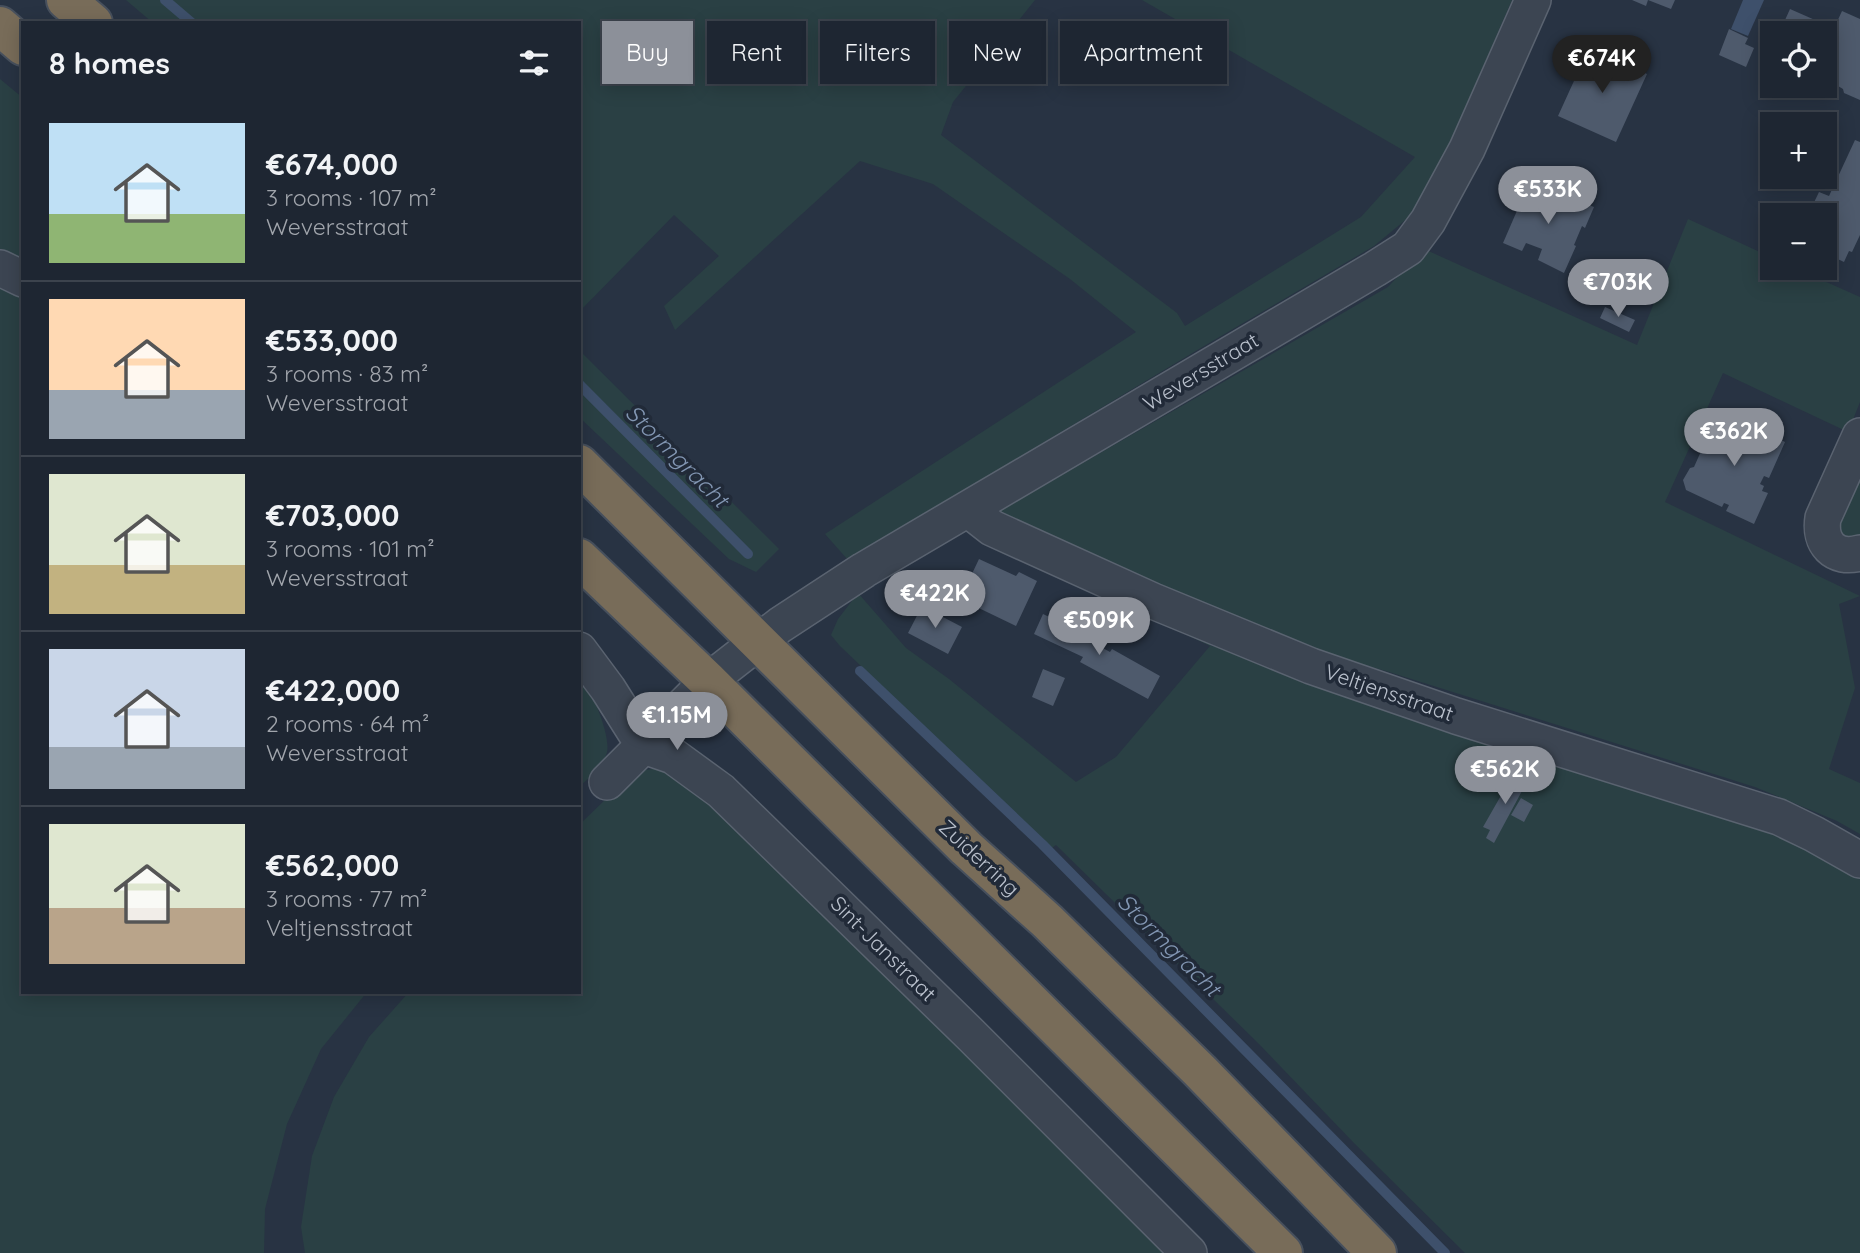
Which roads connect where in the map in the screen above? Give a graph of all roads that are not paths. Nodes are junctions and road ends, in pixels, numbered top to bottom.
1 (66, 0) edge
2 (1533, 0) edge
3 (91, 21) edge
4 (0, 26) edge
5 (21, 44) edge
6 (0, 268) edge
7 (21, 278) edge
8 (1860, 436) edge
9 (581, 466) edge
10 (969, 510) junction
11 (1860, 554) edge
12 (581, 560) edge
13 (757, 641) junction
14 (581, 653) edge
15 (708, 681) junction
16 (644, 746) junction
17 (607, 782) dead end
18 (1860, 860) edge
19 (1189, 1253) edge
20 (1283, 1253) edge
21 (1377, 1253) edge

1 - 3 highway
2 - 10 street, Weversstraat
4 - 5 highway
6 - 7 street
8 - 11 street
9 - 13 highway, Zuiderring
10 - 13 street, Weversstraat
10 - 18 street, Veltjensstraat
12 - 15 highway
13 - 15 street, Weversstraat
13 - 21 highway, Zuiderring
14 - 16 street
15 - 16 street, Weversstraat
15 - 20 highway
16 - 17 street, Weversstraat
16 - 19 street, Sint-Janstraat

